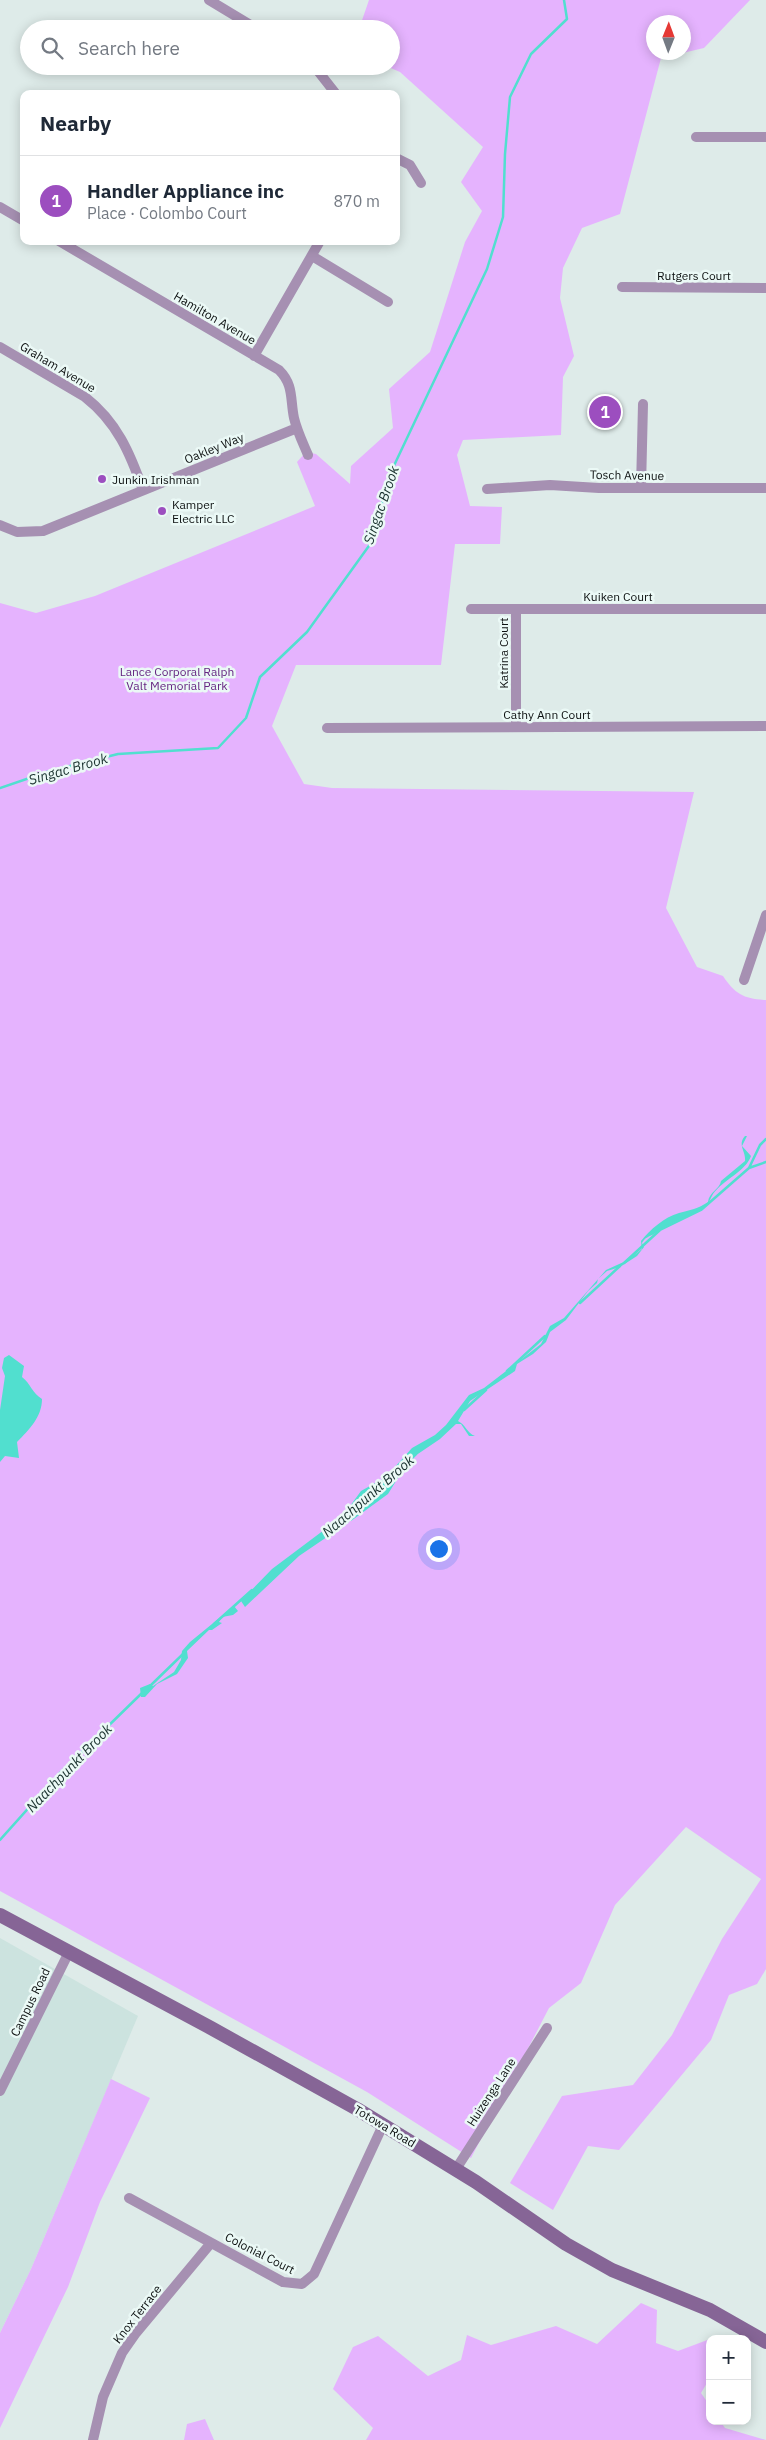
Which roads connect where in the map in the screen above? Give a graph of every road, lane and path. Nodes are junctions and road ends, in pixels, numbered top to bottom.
1 (209, 0) edge
2 (242, 20) edge
3 (321, 75) edge
4 (333, 90) edge
5 (696, 137) dead end
6 (766, 137) edge
7 (400, 160) edge
8 (421, 183) dead end
9 (0, 206) edge
10 (20, 218) edge
11 (66, 245) edge
12 (318, 245) edge
13 (312, 256) junction
14 (622, 287) dead end
15 (766, 288) edge
16 (388, 302) dead end
17 (0, 347) edge
18 (254, 356) junction
19 (643, 404) dead end
20 (297, 428) junction
21 (308, 455) dead end
22 (642, 488) junction
23 (766, 488) edge
24 (487, 489) dead end
25 (143, 490) junction
26 (0, 525) edge
27 (471, 608) dead end
28 (516, 609) junction
29 (766, 609) edge
30 (766, 726) edge
31 (516, 727) junction
32 (327, 728) dead end
33 (766, 915) edge
34 (744, 980) dead end
35 (0, 1915) edge
36 (69, 1952) junction
37 (547, 2028) dead end
38 (0, 2091) edge
39 (384, 2125) junction
40 (456, 2169) junction
41 (129, 2198) dead end
42 (211, 2243) junction
43 (766, 2342) edge
44 (93, 2440) edge

1 - 2 street
3 - 4 street
5 - 6 street
7 - 8 street
9 - 10 street
11 - 18 street, Hamilton Avenue
12 - 13 street
13 - 16 street
13 - 18 street
14 - 15 street, Rutgers Court
17 - 25 street, Graham Avenue
18 - 20 street, Hamilton Avenue
19 - 22 street
20 - 21 street, Hamilton Avenue
20 - 25 street, Oakley Way
22 - 23 street, Tosch Avenue
22 - 24 street, Tosch Avenue
25 - 26 street, Oakley Way
27 - 28 street, Kuiken Court
28 - 29 street, Kuiken Court
28 - 31 street, Katrina Court
30 - 31 street, Cathy Ann Court
31 - 32 street, Cathy Ann Court
33 - 34 street
35 - 36 main road, Totowa Road
36 - 38 street, Campus Road
36 - 39 main road, Totowa Road
37 - 40 street, Huizenga Lane
39 - 40 main road, Totowa Road
39 - 42 street, Colonial Court
40 - 43 main road, Totowa Road
41 - 42 street, Colonial Court
42 - 44 street, Knox Terrace

